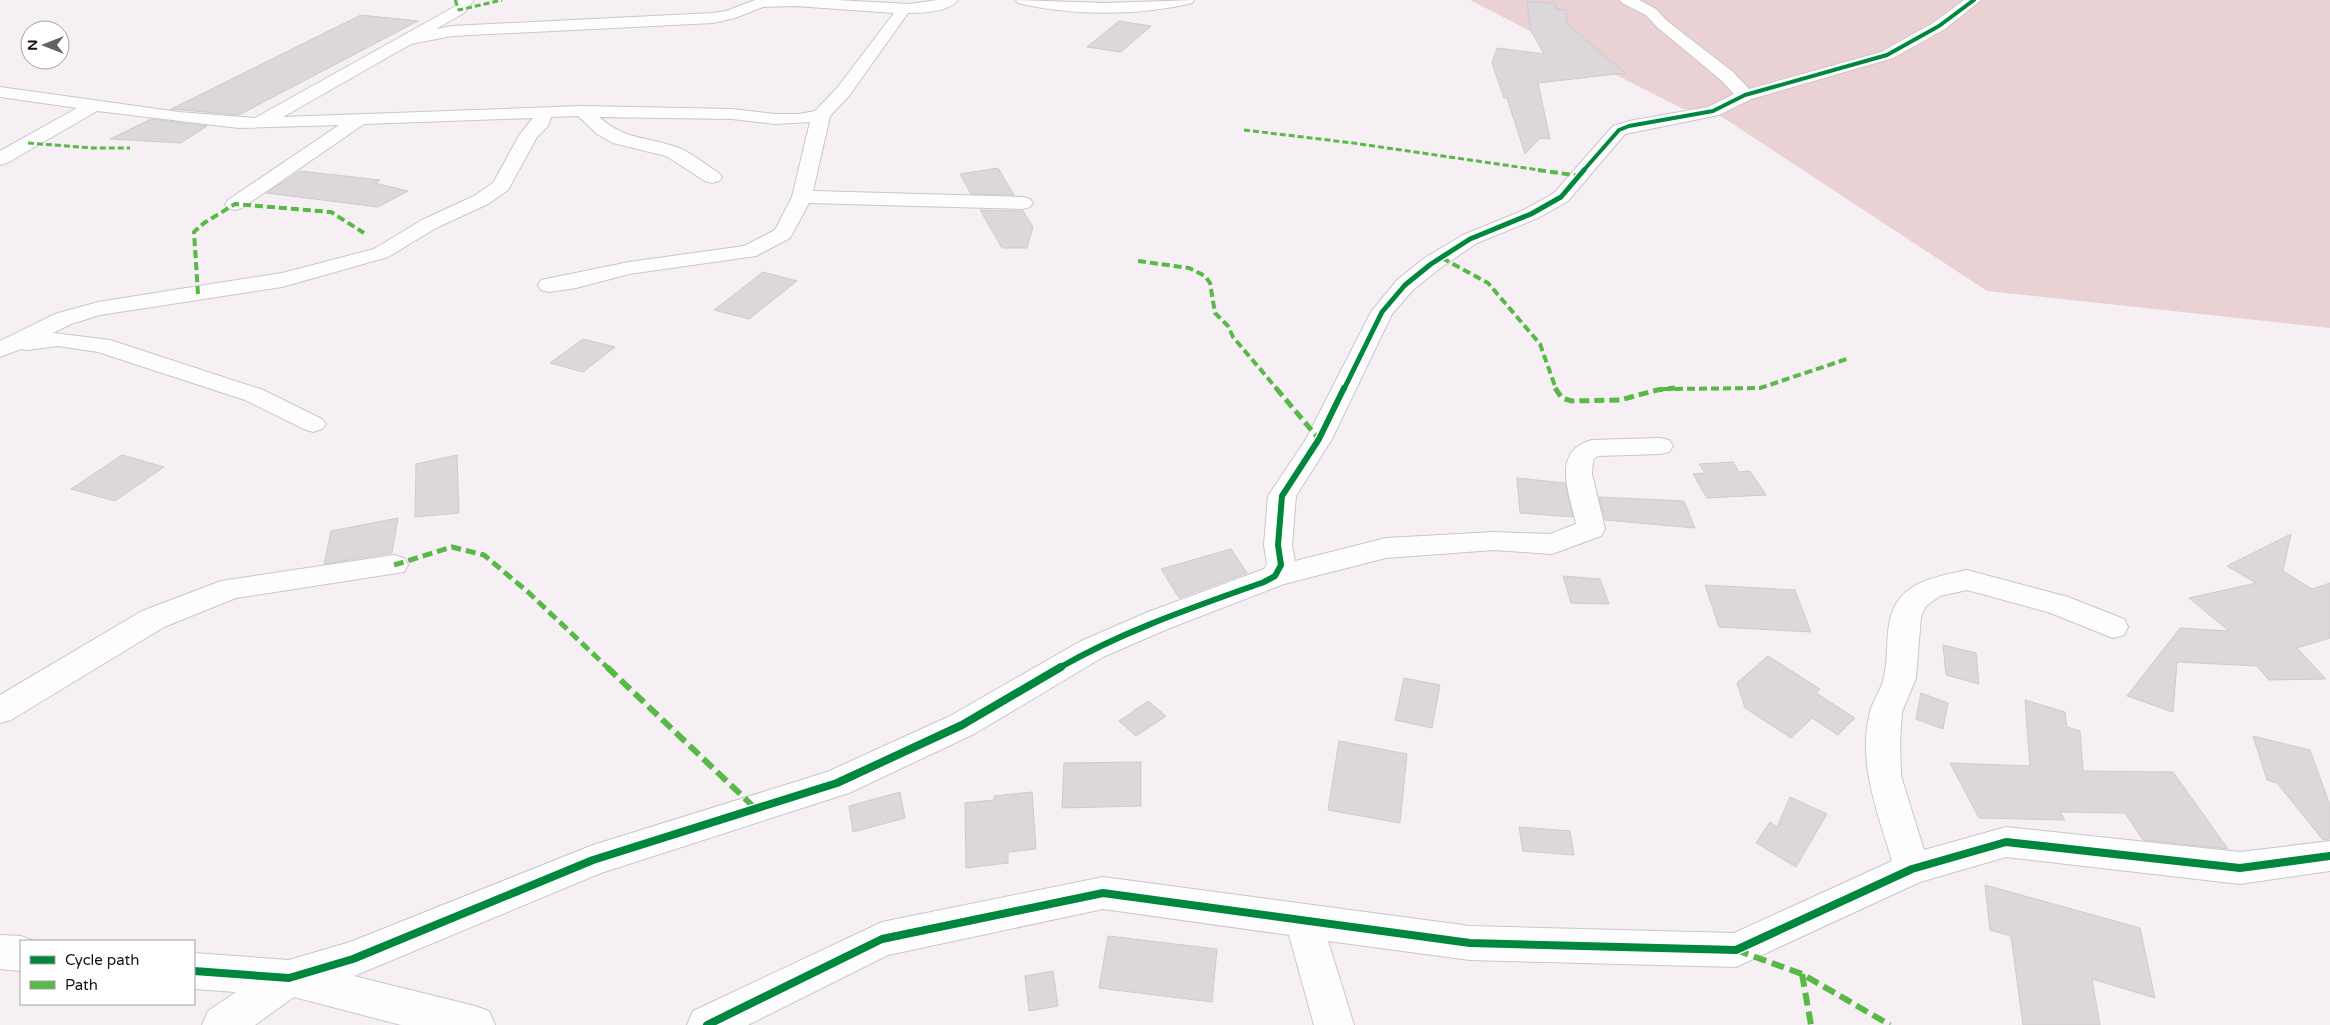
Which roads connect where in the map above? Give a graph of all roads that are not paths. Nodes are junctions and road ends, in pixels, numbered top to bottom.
1 (467, 0) edge
2 (951, 0) edge
3 (1023, 0) edge
4 (1187, 0) edge
5 (1627, 0) edge
6 (1974, 0) edge
7 (904, 9) junction
8 (405, 40) junction
9 (0, 92) edge
10 (1745, 95) junction
11 (93, 106) junction
12 (582, 111) junction
13 (542, 112) junction
14 (821, 115) junction
15 (359, 120) junction
16 (259, 123) junction
17 (0, 159) edge
18 (712, 177) dead end
19 (802, 197) junction
20 (1023, 203) dead end
21 (234, 204) dead end
22 (549, 284) dead end
23 (6, 347) edge
24 (313, 424) dead end
25 (1660, 446) dead end
26 (394, 565) dead end
27 (1275, 576) junction
28 (2112, 627) dead end
29 (0, 711) edge
30 (2330, 856) edge
31 (1912, 869) junction
32 (1303, 919) junction
33 (0, 952) edge
34 (20, 954) edge
35 (195, 971) edge
36 (289, 978) junction
37 (222, 1025) edge
38 (475, 1025) edge
39 (707, 1025) edge
40 (1334, 1025) edge

1 - 8 street
2 - 7 street
3 - 4 street
5 - 10 street
6 - 10 street
7 - 8 street
7 - 14 street
8 - 16 street
9 - 11 street
10 - 27 street
11 - 16 street
11 - 17 street
12 - 13 street
12 - 14 street
12 - 18 street
13 - 15 street
13 - 23 street
14 - 19 street
15 - 16 street
15 - 21 street
19 - 20 street
19 - 22 street
23 - 24 street
25 - 27 street
26 - 29 street
27 - 36 street
28 - 31 street
30 - 31 street
31 - 32 street
32 - 39 street
32 - 40 street
33 - 34 street
35 - 36 street
36 - 37 street
36 - 38 street

